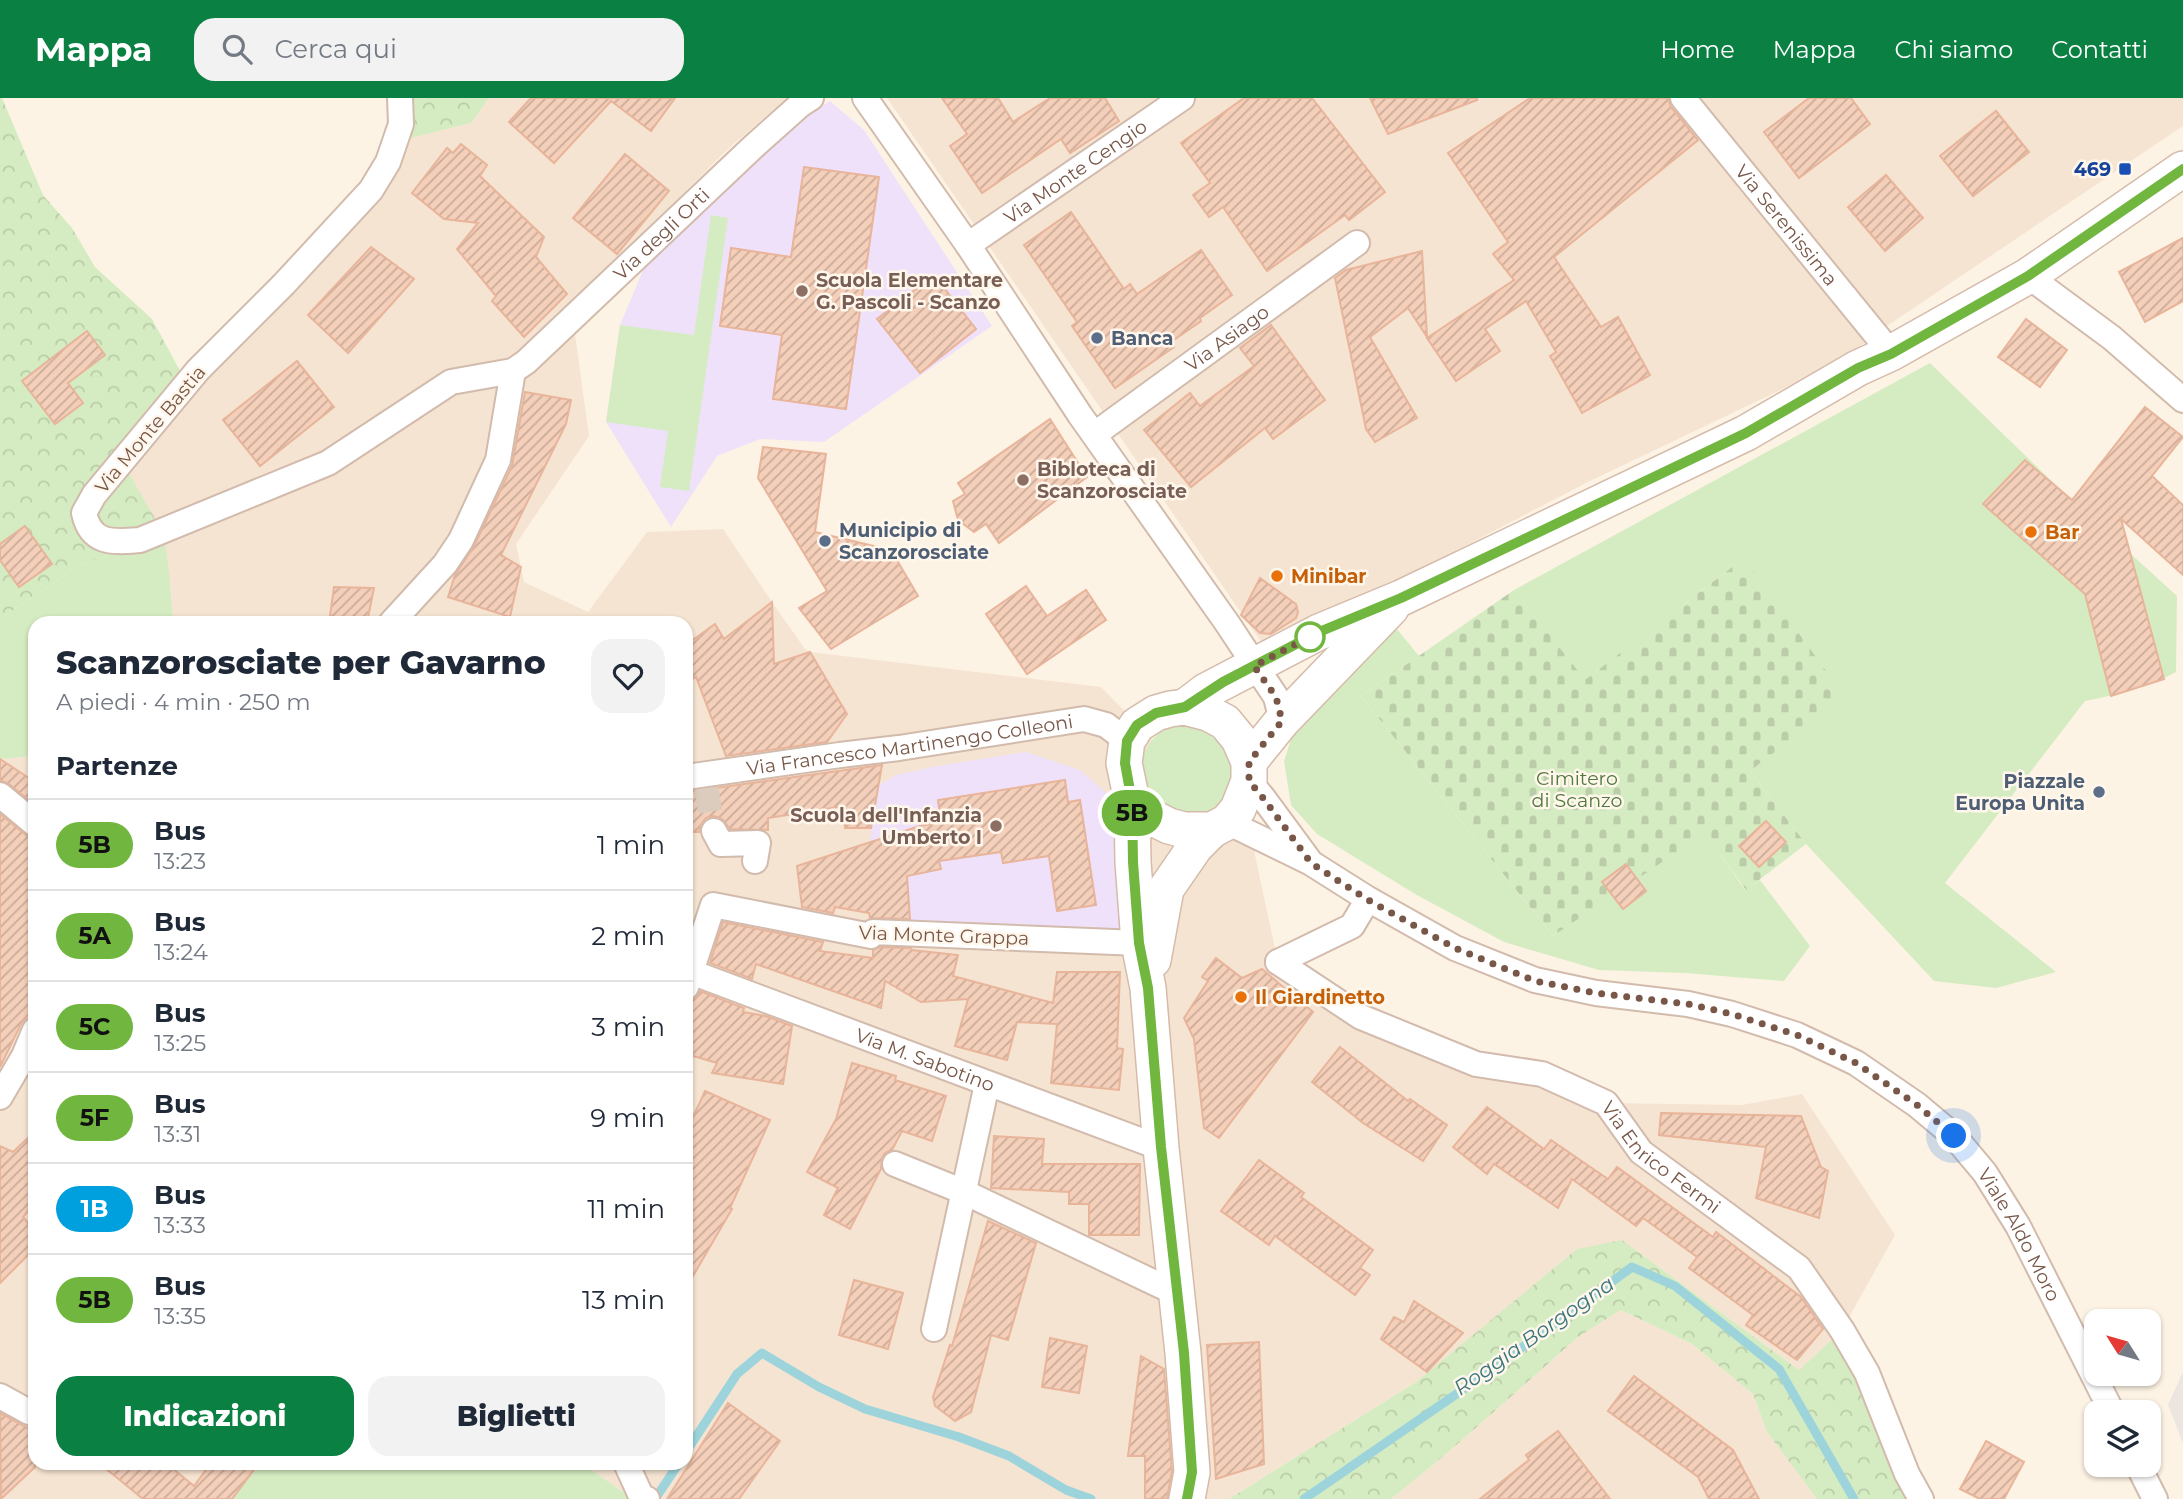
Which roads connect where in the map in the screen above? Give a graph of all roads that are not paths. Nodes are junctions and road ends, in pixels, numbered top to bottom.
1 (400, 98) edge
2 (811, 98) edge
3 (864, 98) edge
4 (1182, 98) edge
5 (1683, 98) edge
6 (2183, 169) edge
7 (1357, 243) dead end
8 (968, 245) junction
9 (2028, 276) junction
10 (1891, 354) junction
11 (513, 371) junction
12 (2183, 400) edge
13 (1095, 434) junction
14 (1401, 598) junction
15 (395, 616) edge
16 (1254, 666) junction
17 (1185, 707) junction
18 (1282, 721) junction
19 (1127, 741) junction
20 (1249, 772) junction
21 (702, 780) edge
22 (0, 795) edge
23 (1132, 802) junction
24 (28, 818) edge
25 (1219, 826) junction
26 (714, 831) dead end
27 (755, 860) dead end
28 (1311, 863) junction
29 (1368, 900) junction
30 (1139, 943) junction
31 (693, 965) edge
32 (693, 982) edge
33 (1148, 988) junction
34 (28, 1049) edge
35 (987, 1084) junction
36 (0, 1097) edge
37 (1161, 1147) junction
38 (895, 1164) dead end
39 (964, 1192) junction
40 (1177, 1293) junction
41 (934, 1329) dead end
42 (0, 1396) edge
43 (2106, 1400) edge
44 (28, 1411) edge
45 (630, 1470) edge
46 (2144, 1477) edge
47 (644, 1497) edge
48 (1187, 1499) edge
49 (1921, 1499) edge
50 (2155, 1499) edge

1 - 11 street, Via Monte Bastia
2 - 11 street, Via degli Orti
3 - 8 street
4 - 8 street, Via Monte Cengio
5 - 10 street, Via Serenissima
6 - 9 street
7 - 13 street, Via Asiago
8 - 13 street
9 - 10 street
9 - 12 street
10 - 14 street
11 - 15 street
13 - 16 street
14 - 16 street
14 - 18 street
16 - 17 street
16 - 18 street
17 - 19 street
17 - 20 street
18 - 20 street
19 - 21 street, Via Francesco Martinengo Colleoni
19 - 23 street
20 - 25 street
20 - 28 street, Viale Aldo Moro
22 - 24 street
23 - 25 street
23 - 30 street
25 - 28 street, Viale Aldo Moro
25 - 33 street
26 - 27 street
28 - 29 street, Viale Aldo Moro
29 - 43 street, Viale Aldo Moro
29 - 49 street, Via Enrico Fermi
30 - 31 street, Via Monte Grappa
30 - 33 street
32 - 35 street, Via M. Sabotino
33 - 37 street
34 - 36 street
35 - 37 street, Via M. Sabotino
35 - 39 street
37 - 40 street
38 - 39 street
39 - 40 street
39 - 41 street
40 - 48 street
42 - 44 street
45 - 47 street
46 - 50 street

